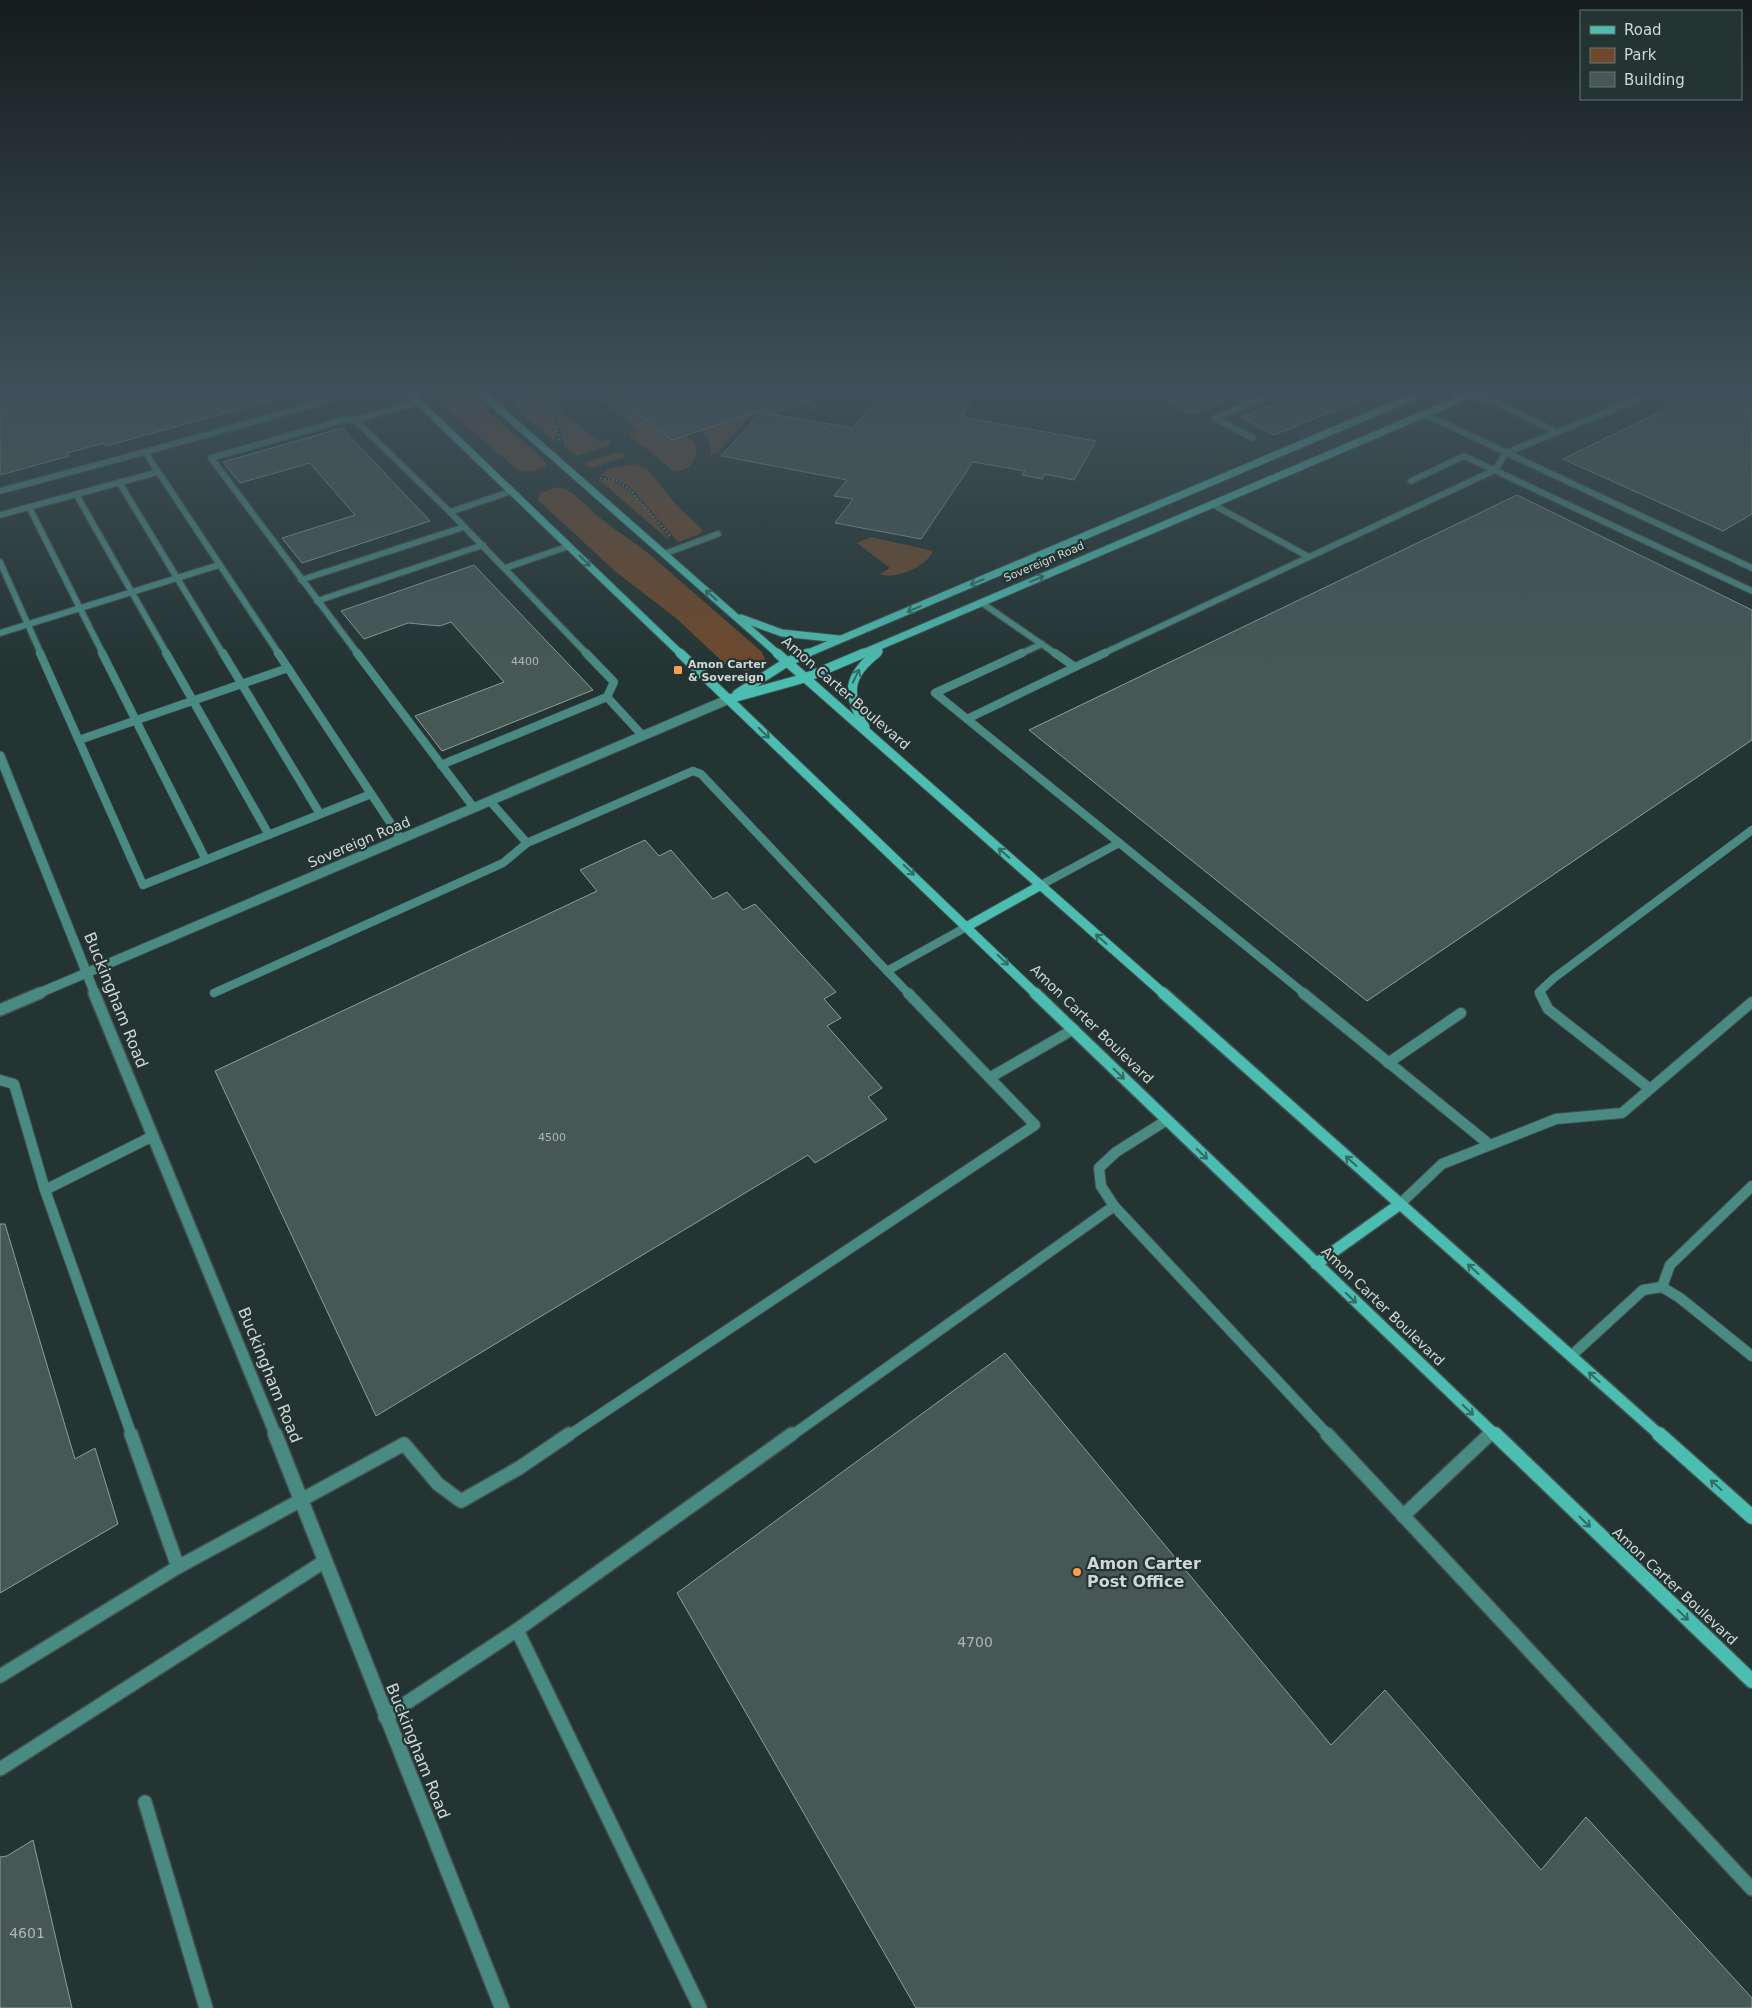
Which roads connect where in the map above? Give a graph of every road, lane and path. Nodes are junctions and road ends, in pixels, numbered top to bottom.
1 (20, 486) edge
2 (106, 486) edge
3 (121, 486) edge
4 (167, 486) edge
5 (231, 486) edge
6 (423, 486) edge
7 (506, 486) edge
8 (586, 486) edge
9 (624, 486) edge
10 (1203, 486) edge
11 (1255, 486) edge
12 (1461, 486) edge
13 (1528, 486) edge
14 (1577, 486) edge
15 (0, 491) edge
16 (512, 491) junction
17 (76, 494) junction
18 (1212, 504) junction
19 (29, 507) junction
20 (450, 512) junction
21 (0, 515) edge
22 (464, 527) junction
23 (718, 534) dead end
24 (674, 542) dead end
25 (482, 545) junction
26 (569, 546) junction
27 (664, 554) junction
28 (1309, 557) junction
29 (0, 562) edge
30 (219, 564) junction
31 (505, 568) junction
32 (1752, 568) edge
33 (177, 578) junction
34 (301, 580) junction
35 (1752, 591) edge
36 (130, 593) junction
37 (317, 601) junction
38 (982, 603) junction
39 (79, 609) junction
40 (730, 612) junction
41 (28, 625) junction
42 (928, 626) junction
43 (0, 633) edge
44 (842, 639) junction
45 (1042, 644) junction
46 (786, 662) junction
47 (1075, 667) junction
48 (288, 668) junction
49 (805, 678) junction
50 (241, 684) junction
51 (607, 697) junction
52 (729, 699) junction
53 (192, 701) junction
54 (967, 719) junction
55 (135, 721) junction
56 (643, 736) junction
57 (871, 736) junction
58 (79, 740) junction
59 (0, 759) edge
60 (441, 765) junction
61 (371, 794) junction
62 (490, 801) junction
63 (474, 808) junction
64 (320, 814) junction
65 (1752, 830) edge
66 (269, 835) junction
67 (401, 839) junction
68 (527, 843) junction
69 (1118, 843) junction
70 (206, 860) junction
71 (1041, 886) junction
72 (968, 926) junction
73 (887, 971) junction
74 (86, 974) junction
75 (214, 993) dead end
76 (1752, 1002) edge
77 (0, 1010) edge
78 (1461, 1012) dead end
79 (1074, 1030) junction
80 (1388, 1063) junction
81 (991, 1077) junction
82 (0, 1080) edge
83 (1650, 1089) junction
84 (1167, 1120) junction
85 (153, 1136) junction
86 (1490, 1146) junction
87 (1752, 1186) edge
88 (45, 1190) junction
89 (1400, 1204) junction
90 (1114, 1206) junction
91 (1316, 1264) junction
92 (1662, 1288) junction
93 (1571, 1356) junction
94 (1752, 1356) edge
95 (1492, 1433) junction
96 (301, 1500) junction
97 (1403, 1516) junction
98 (1752, 1517) edge
99 (324, 1560) junction
100 (178, 1568) junction
101 (517, 1630) junction
102 (0, 1676) edge
103 (1752, 1681) edge
104 (385, 1717) junction
105 (0, 1769) edge
106 (145, 1802) dead end
107 (1752, 1889) edge
108 (206, 2008) edge
109 (502, 2008) edge
110 (700, 2008) edge

1 - 15 lane
2 - 17 lane
3 - 33 lane
4 - 30 lane
5 - 34 lane
6 - 20 lane
7 - 16 street, Amon Carter Boulevard
8 - 27 street, Amon Carter Boulevard
9 - 24 path
10 -> 44 street, Sovereign Road
11 - 18 street, Sovereign Road
12 - 28 lane
13 - 35 lane
14 - 32 lane
16 - 20 lane
16 - 26 street, Amon Carter Boulevard
17 - 19 lane
17 - 36 lane
18 - 28 lane
38 -> 18 street, Sovereign Road
19 - 21 lane
19 - 39 lane
20 - 22 lane
22 - 25 lane
22 - 34 lane
23 - 27 lane
25 - 31 lane
25 - 37 lane
26 - 31 lane
26 -> 52 street, Amon Carter Boulevard
40 -> 27 street, Amon Carter Boulevard
28 - 47 lane
29 - 41 lane
30 - 33 lane
30 - 48 lane
31 - 51 lane
33 - 36 lane
33 - 50 lane
34 - 37 lane
36 - 39 lane
36 - 53 lane
37 - 60 lane
38 - 42 street, Sovereign Road
38 - 45 lane
39 - 41 lane
39 - 55 lane
40 - 44 street
40 - 46 street, Amon Carter Boulevard
41 - 43 lane
41 - 58 lane
42 - 49 street, Sovereign Road
57 -> 42 street
44 - 46 street, Sovereign Road
45 - 47 lane
45 - 54 lane
46 - 49 street, Amon Carter Boulevard
46 - 52 street, Sovereign Road
47 - 54 lane
48 - 50 lane
48 - 61 lane
49 - 52 street, Sovereign Road
49 - 57 street, Amon Carter Boulevard
50 - 53 lane
50 - 64 lane
51 - 56 lane
51 - 60 lane
52 - 56 street, Sovereign Road
52 -> 72 street, Amon Carter Boulevard
53 - 55 lane
53 - 66 lane
54 - 69 lane
55 - 58 lane
55 - 70 lane
56 - 62 street, Sovereign Road
71 -> 57 street, Amon Carter Boulevard
58 - 70 lane
59 - 74 street, Buckingham Road
60 - 63 lane
61 - 64 lane
61 - 67 lane
62 - 63 street, Sovereign Road
62 - 68 lane
63 - 67 street, Sovereign Road
64 - 66 lane
65 - 83 lane
66 - 70 lane
67 - 74 street, Sovereign Road
68 - 73 lane
68 - 75 lane
69 - 71 lane
69 - 80 lane
71 - 72 street
89 -> 71 street, Amon Carter Boulevard
72 - 73 lane
72 -> 79 street, Amon Carter Boulevard
73 - 81 lane
74 - 77 street, Sovereign Road
74 - 85 street, Buckingham Road
76 - 83 lane
78 - 80 lane
79 - 81 lane
79 -> 84 street, Amon Carter Boulevard
80 - 86 lane
81 - 96 lane
82 - 88 lane
83 - 86 lane
84 - 90 lane
84 -> 91 street, Amon Carter Boulevard
85 - 88 lane
85 - 96 street, Buckingham Road
86 - 89 lane
87 - 92 lane
88 - 100 lane
89 - 91 street
93 -> 89 street, Amon Carter Boulevard
90 - 97 lane
90 - 101 lane
91 -> 95 street, Amon Carter Boulevard
92 - 93 lane
92 - 94 lane
98 -> 93 street, Amon Carter Boulevard
95 - 97 lane
95 -> 103 street, Amon Carter Boulevard
96 - 99 street, Buckingham Road
96 - 100 lane
97 - 107 lane
99 - 104 street, Buckingham Road
99 - 105 lane
100 - 102 lane
101 - 104 lane
101 - 110 lane
104 - 109 street, Buckingham Road
106 - 108 lane

